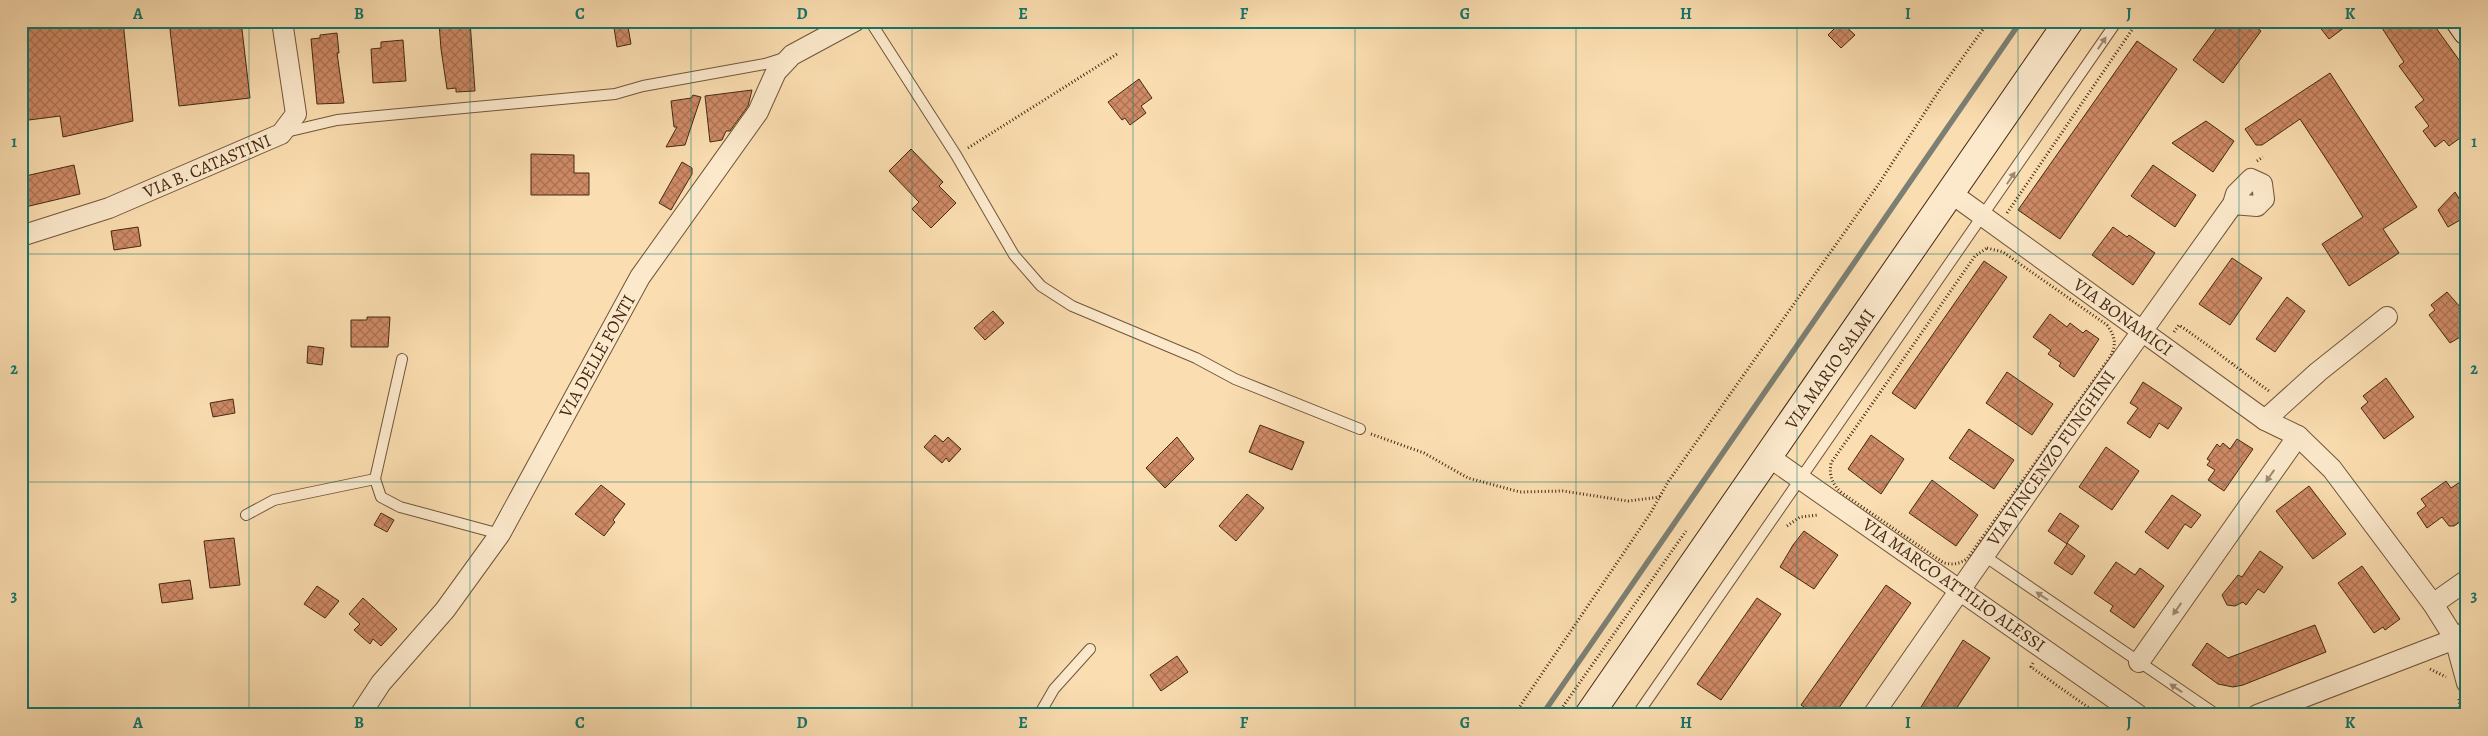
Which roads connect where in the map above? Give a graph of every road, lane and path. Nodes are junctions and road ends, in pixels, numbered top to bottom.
1 (282, 21) edge
2 (855, 21) edge
3 (870, 21) edge
4 (1988, 21) edge
5 (2069, 21) edge
6 (2117, 21) edge
7 (2138, 21) edge
8 (2460, 21) edge
9 (2467, 30) edge
10 (1117, 54) dead end
11 (792, 55) junction
12 (281, 134) junction
13 (956, 156) junction
14 (2263, 156) dead end
15 (2250, 166) dead end
16 (1951, 193) junction
17 (2233, 204) dead end
18 (1983, 218) junction
19 (2008, 220) dead end
20 (21, 236) edge
21 (2387, 317) dead end
22 (2142, 330) junction
23 (2170, 332) dead end
24 (402, 359) dead end
25 (2266, 400) dead end
26 (2264, 420) junction
27 (1360, 429) dead end
28 (1379, 436) dead end
29 (2298, 436) junction
30 (1770, 457) junction
31 (375, 479) junction
32 (1802, 479) junction
33 (1660, 497) junction
34 (246, 515) dead end
35 (1821, 515) dead end
36 (1782, 532) dead end
37 (500, 534) junction
38 (1975, 557) junction
39 (2467, 580) edge
40 (1959, 589) junction
41 (2433, 604) junction
42 (2461, 635) edge
43 (1090, 649) dead end
44 (2026, 657) dead end
45 (2139, 662) junction
46 (2423, 671) dead end
47 (2457, 684) edge
48 (360, 715) edge
49 (1039, 715) edge
50 (1514, 715) edge
51 (1589, 715) edge
52 (1638, 715) edge
53 (1872, 715) edge
54 (2099, 715) edge
55 (2138, 715) edge
56 (2217, 715) edge
57 (2257, 715) edge
58 (2462, 715) edge

1 - 12 street, VIA B. CATASTINI
2 - 11 street, VIA DELLE FONTI
3 - 13 lane
4 - 33 path
5 - 16 street, VIA MARIO SALMI
18 -> 6 lane
7 - 19 path
8 - 9 street
10 - 13 path
11 - 12 lane
11 - 37 street, VIA DELLE FONTI
12 - 20 street, VIA B. CATASTINI
13 - 27 lane
14 - 15 path
16 - 18 street, VIA BONAMICI
16 - 30 street, VIA MARIO SALMI
17 - 22 street, VIA VINCENZO FUNGHINI
18 - 22 street, VIA BONAMICI
18 - 32 lane
21 - 26 street
22 - 26 street, VIA BONAMICI
22 - 38 street, VIA VINCENZO FUNGHINI
23 - 25 path
24 - 31 lane
26 - 29 street, VIA BONAMICI
28 - 33 path
29 - 41 street, VIA BONAMICI
29 -> 45 street
30 - 32 street, VIA MARCO ATTILIO ALESSI
30 - 51 street, VIA MARIO SALMI
31 - 34 lane
31 - 37 lane
32 - 40 street, VIA MARCO ATTILIO ALESSI
32 - 52 lane
33 - 50 path
35 - 36 path
37 - 48 street, VIA DELLE FONTI
38 - 38 path
38 - 40 street, VIA VINCENZO FUNGHINI
45 -> 38 lane
39 - 41 street
40 - 53 street, VIA VINCENZO FUNGHINI
40 - 55 street, VIA MARCO ATTILIO ALESSI
41 - 42 street, VIA BONAMICI
42 - 47 street, VIA BONAMICI
42 - 57 street
43 - 49 lane
44 - 54 path
56 -> 45 lane
46 - 47 path
47 - 58 path

